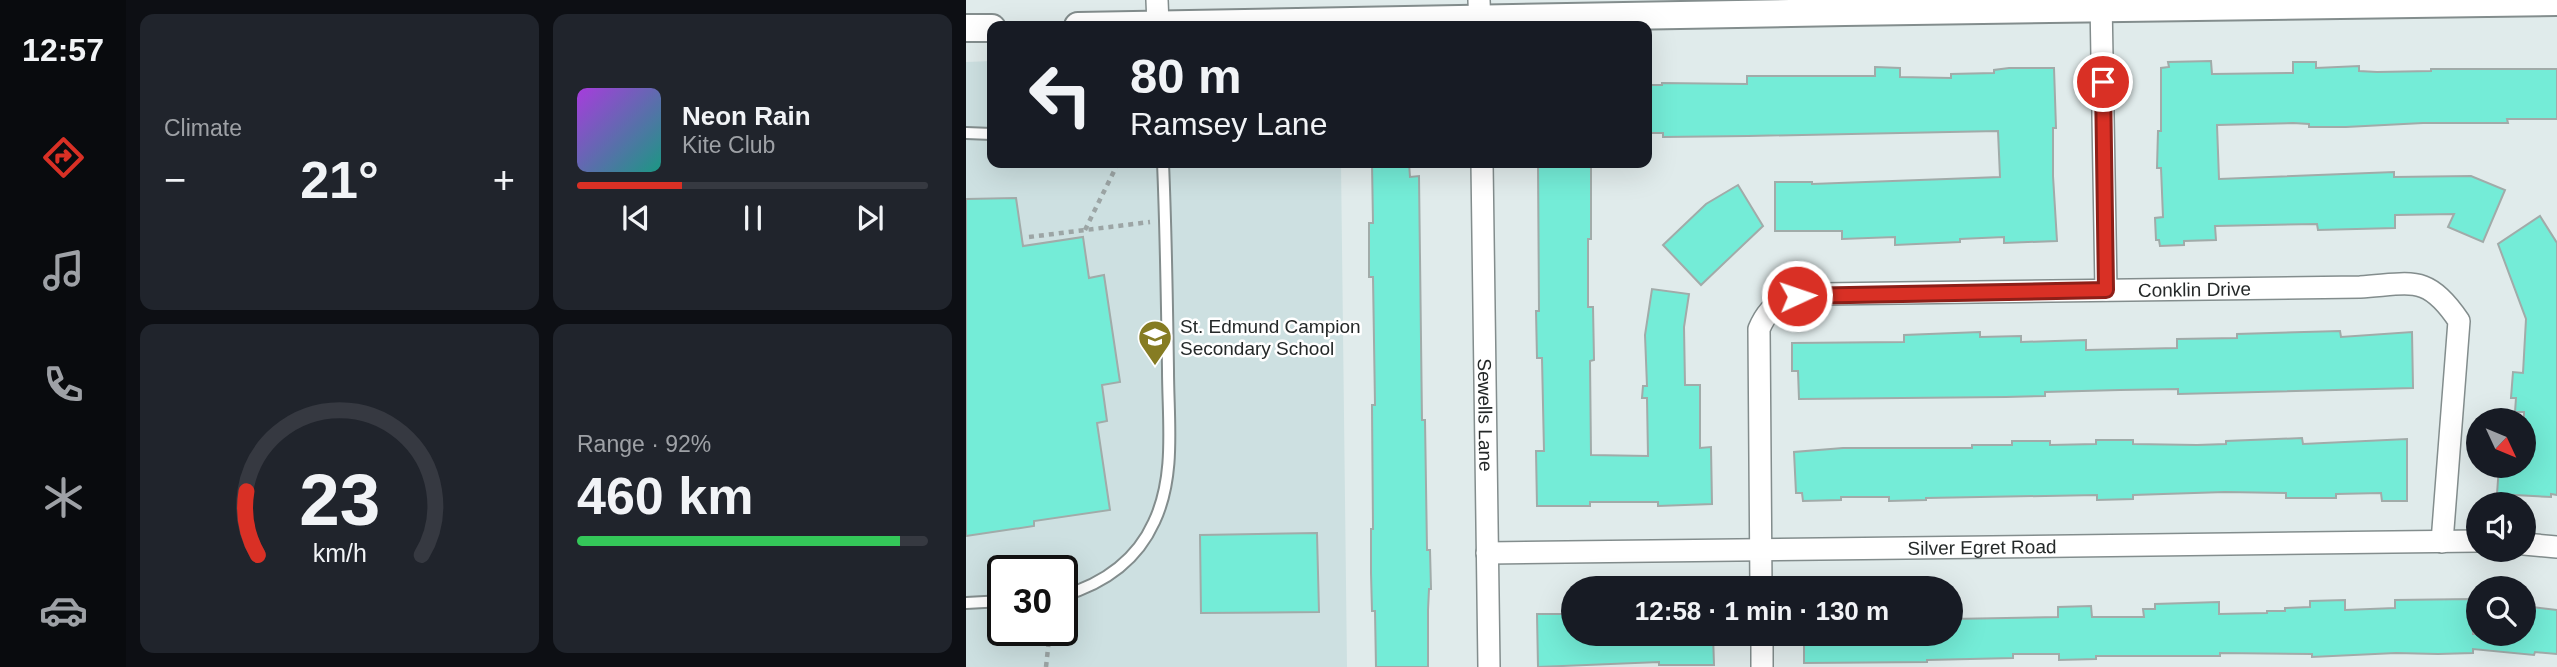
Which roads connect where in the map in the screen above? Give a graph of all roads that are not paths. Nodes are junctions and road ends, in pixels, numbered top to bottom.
1 (2557, 2) edge
2 (2101, 5) edge
3 (1480, 15) edge
4 (1158, 17) edge
5 (1122, 21) edge
6 (966, 28) edge
7 (987, 28) edge
8 (966, 133) edge
9 (987, 134) edge
10 (1163, 168) edge
11 (1482, 168) edge
12 (2106, 290) junction
13 (2466, 541) edge
14 (2442, 542) junction
15 (2536, 545) edge
16 (2557, 547) edge
17 (1762, 549) junction
18 (1487, 553) junction
19 (1761, 576) edge
20 (1078, 592) edge
21 (987, 602) edge
22 (966, 603) edge
23 (1762, 646) edge
24 (1489, 667) edge
25 (1762, 667) edge

1 - 2 street
2 - 3 street
2 - 12 street
3 - 4 street
4 - 5 street
6 - 7 street
8 - 9 lane
10 - 20 lane
11 - 18 street, Sewells Lane
12 - 14 street, Conklin Drive
12 - 17 street, Conklin Drive
13 - 14 street, Silver Egret Road
14 - 17 street, Silver Egret Road
15 - 16 street
17 - 18 street, Silver Egret Road
17 - 19 street, Conklin Drive
18 - 24 street, Sewells Lane
21 - 22 lane
23 - 25 street

